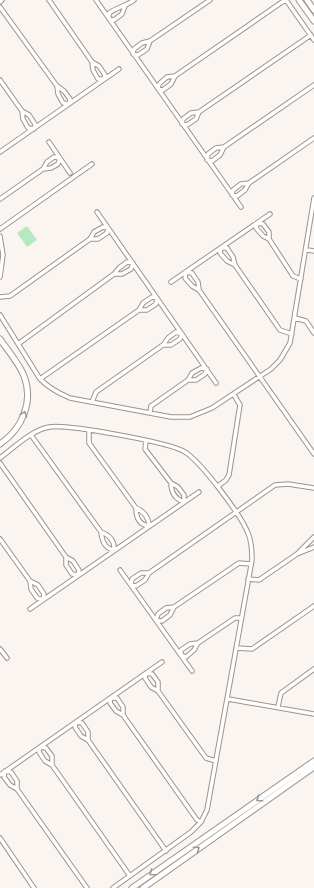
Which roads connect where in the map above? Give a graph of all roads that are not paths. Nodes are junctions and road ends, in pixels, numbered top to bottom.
1 (2, 0) edge
2 (49, 0) edge
3 (96, 0) edge
4 (134, 0) edge
5 (210, 0) edge
6 (286, 0) edge
7 (300, 0) edge
8 (307, 0) edge
9 (0, 2) edge
10 (125, 6) junction
11 (0, 7) edge
12 (314, 10) edge
13 (109, 19) junction
14 (314, 21) edge
15 (310, 35) junction
16 (314, 40) edge
17 (150, 41) junction
18 (133, 54) junction
19 (92, 62) junction
20 (119, 68) dead end
21 (175, 76) junction
22 (104, 79) junction
23 (0, 80) edge
24 (314, 85) edge
25 (57, 86) junction
26 (158, 89) junction
27 (69, 104) junction
28 (22, 111) junction
29 (199, 112) junction
30 (182, 124) junction
31 (34, 129) junction
32 (314, 138) edge
33 (49, 142) dead end
34 (224, 147) junction
35 (0, 152) edge
36 (60, 158) junction
37 (208, 160) junction
38 (92, 164) dead end
39 (43, 169) junction
40 (70, 173) dead end
41 (249, 183) junction
42 (232, 195) junction
43 (314, 198) edge
44 (0, 199) edge
45 (241, 207) dead end
46 (97, 212) dead end
47 (270, 214) dead end
48 (257, 223) junction
49 (0, 228) edge
50 (108, 228) junction
51 (0, 236) edge
52 (90, 239) junction
53 (269, 239) junction
54 (221, 248) junction
55 (307, 250) junction
56 (314, 251) edge
57 (133, 263) junction
58 (234, 265) junction
59 (186, 272) junction
60 (114, 274) junction
61 (0, 277) edge
62 (301, 279) junction
63 (171, 282) dead end
64 (199, 290) junction
65 (0, 297) edge
66 (157, 298) junction
67 (139, 310) junction
68 (0, 315) edge
69 (295, 318) junction
70 (314, 333) edge
71 (182, 334) junction
72 (292, 334) junction
73 (0, 339) edge
74 (18, 344) junction
75 (163, 345) junction
76 (207, 369) junction
77 (260, 377) junction
78 (40, 379) junction
79 (188, 380) junction
80 (216, 383) dead end
81 (234, 395) junction
82 (92, 402) junction
83 (150, 413) junction
84 (88, 430) junction
85 (31, 435) junction
86 (146, 441) junction
87 (0, 444) edge
88 (314, 454) edge
89 (0, 458) edge
90 (0, 463) edge
91 (171, 483) junction
92 (218, 486) junction
93 (314, 488) edge
94 (199, 492) dead end
95 (184, 502) junction
96 (136, 508) junction
97 (235, 512) junction
98 (149, 526) junction
99 (101, 532) junction
100 (314, 537) edge
101 (0, 539) edge
102 (314, 547) edge
103 (114, 550) junction
104 (297, 554) junction
105 (66, 557) junction
106 (251, 564) junction
107 (120, 570) dead end
108 (149, 573) junction
109 (78, 575) junction
110 (248, 580) junction
111 (30, 581) junction
112 (131, 585) junction
113 (44, 600) junction
114 (314, 606) edge
115 (174, 607) junction
116 (30, 609) dead end
117 (241, 618) junction
118 (156, 620) junction
119 (198, 643) junction
120 (0, 648) edge
121 (236, 648) junction
122 (180, 655) junction
123 (7, 658) dead end
124 (162, 662) dead end
125 (314, 669) edge
126 (192, 671) dead end
127 (146, 673) junction
128 (158, 691) junction
129 (111, 698) junction
130 (228, 699) junction
131 (278, 707) junction
132 (314, 714) edge
133 (123, 715) junction
134 (76, 722) junction
135 (88, 740) junction
136 (40, 747) junction
137 (216, 761) junction
138 (314, 761) edge
139 (52, 765) junction
140 (314, 767) edge
141 (5, 771) junction
142 (0, 775) edge
143 (17, 789) junction
144 (201, 822) junction
145 (0, 838) edge
146 (166, 851) junction
147 (130, 876) junction
148 (34, 888) edge
149 (87, 888) edge
150 (113, 888) edge
151 (132, 888) edge
152 (143, 888) edge

1 - 9 street
2 - 19 street
3 - 13 street
4 - 10 street
5 - 17 street
6 - 15 street
6 - 21 street
7 - 14 main road
8 - 12 main road
10 - 13 street
10 - 13 street
11 - 25 street
13 - 18 street
15 - 16 street
15 - 29 street
17 - 18 street
17 - 18 street
18 - 26 street
19 - 22 street
19 - 22 street
20 - 22 street
21 - 26 street
21 - 26 street
22 - 27 street
23 - 28 street
24 - 34 street
25 - 27 street
25 - 27 street
26 - 30 street
27 - 31 street
28 - 31 street
28 - 31 street
29 - 30 street
29 - 30 street
30 - 37 street
31 - 35 street
32 - 41 street
33 - 36 street
34 - 37 street
34 - 37 street
36 - 39 street
36 - 39 street
36 - 40 street
37 - 42 street
38 - 49 street
39 - 44 street
41 - 42 street
41 - 42 street
42 - 45 street
43 - 55 street
46 - 50 street
47 - 48 street
48 - 53 street
48 - 53 street
48 - 54 street
50 - 52 street
50 - 52 street
50 - 57 street
51 - 61 street
52 - 65 street
53 - 62 street
54 - 58 street
54 - 58 street
54 - 59 street
55 - 56 street
55 - 62 street
57 - 60 street
57 - 60 street
57 - 66 street
58 - 72 street
59 - 63 street
59 - 64 street
59 - 64 street
60 - 74 street
62 - 69 street
64 - 77 street
66 - 67 street
66 - 67 street
66 - 71 street
67 - 78 street
68 - 74 street
69 - 70 street
69 - 72 street
71 - 75 street
71 - 75 street
71 - 76 street
72 - 77 street
87 -> 73 main road
74 - 78 street
75 - 82 street
76 - 79 street
76 - 79 street
76 - 80 street
77 - 81 street
77 - 88 street
78 - 82 street
79 - 83 street
81 - 83 street
81 - 92 street
82 - 83 street
84 - 85 street
84 - 86 street
84 - 96 street
85 - 89 street
85 - 99 street
86 - 91 street
86 - 92 street
90 - 105 street
91 - 95 street
91 - 95 street
92 - 97 street
93 - 97 street
94 - 95 street
95 - 98 street
96 - 98 street
96 - 98 street
97 - 106 street
97 - 108 street
98 - 103 street
99 - 103 street
99 - 103 street
100 - 104 street
101 - 111 street
102 - 104 street
103 - 109 street
104 - 110 street
105 - 109 street
105 - 109 street
106 - 110 street
106 - 115 street
107 - 112 street
108 - 112 street
108 - 112 street
109 - 113 street
110 - 117 street
111 - 113 street
111 - 113 street
112 - 118 street
113 - 116 street
114 - 121 street
115 - 118 street
115 - 118 street
117 - 119 street
117 - 121 street
118 - 122 street
119 - 122 street
119 - 122 street
120 - 123 street
121 - 130 street
122 - 126 street
124 - 127 street
125 - 131 street
127 - 128 street
127 - 128 street
127 - 129 street
128 - 137 street
129 - 133 street
129 - 133 street
129 - 134 street
130 - 131 street
130 - 137 street
131 - 132 street
133 - 144 street
134 - 135 street
134 - 135 street
134 - 136 street
135 - 146 street
136 - 139 street
136 - 139 street
136 - 141 street
137 - 144 street
138 -> 151 main road
139 - 147 street
152 -> 140 main road
141 - 142 street
141 - 143 street
141 - 143 street
143 - 149 street
144 - 146 street
145 - 148 street
146 - 147 street
147 - 150 street

